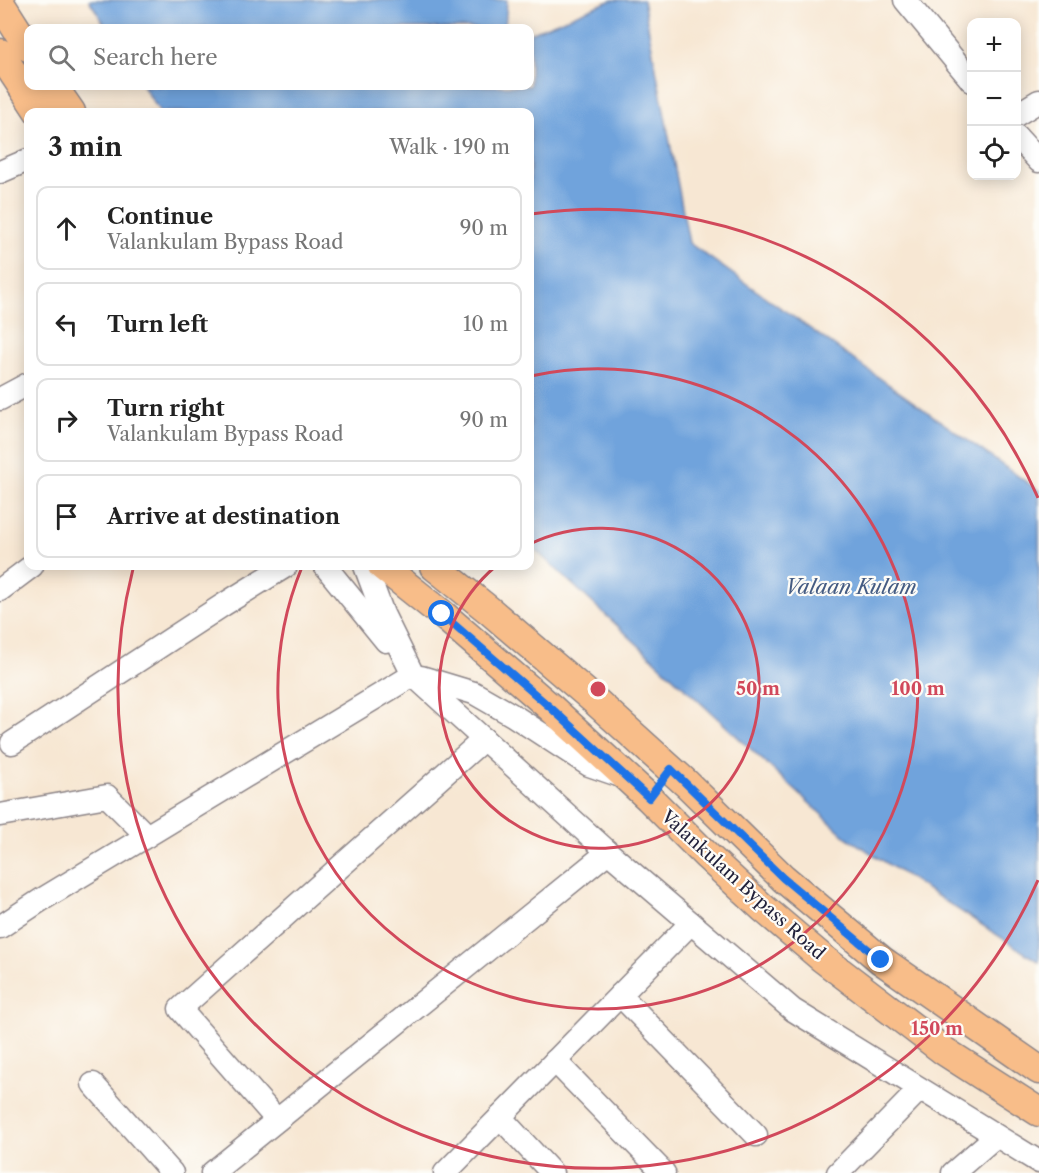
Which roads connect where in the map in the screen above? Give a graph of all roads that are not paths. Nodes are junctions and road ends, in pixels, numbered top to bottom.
1 (905, 0) edge
2 (0, 3) edge
3 (24, 41) edge
4 (0, 53) edge
5 (967, 75) edge
6 (24, 89) edge
7 (24, 90) edge
8 (56, 90) edge
9 (1039, 101) edge
10 (36, 108) edge
11 (68, 108) edge
12 (1021, 112) edge
13 (1021, 141) edge
14 (1039, 161) edge
15 (24, 162) edge
16 (0, 172) edge
17 (24, 386) edge
18 (0, 399) edge
19 (27, 570) edge
20 (279, 570) edge
21 (328, 570) edge
22 (366, 570) edge
23 (387, 570) edge
24 (439, 570) edge
25 (0, 590) edge
26 (413, 675) junction
27 (484, 739) junction
28 (12, 743) dead end
29 (671, 769) junction
30 (628, 778) junction
31 (649, 798) junction
32 (0, 815) edge
33 (147, 836) junction
34 (608, 852) junction
35 (691, 923) junction
36 (0, 927) edge
37 (620, 995) junction
38 (555, 1061) junction
39 (1039, 1070) edge
40 (93, 1084) dead end
41 (920, 1089) junction
42 (1039, 1112) edge
43 (500, 1117) junction
44 (277, 1120) junction
45 (756, 1135) dead end
46 (996, 1136) junction
47 (1039, 1162) edge
48 (172, 1173) edge
49 (212, 1173) edge
50 (445, 1173) edge
51 (552, 1173) edge
52 (663, 1173) edge
53 (838, 1173) edge
54 (953, 1173) edge

1 - 5 street
2 - 3 main road
4 - 6 main road
7 - 10 main road
8 - 11 main road
9 - 12 street
13 - 14 street
15 - 16 street
17 - 18 street
19 - 25 street
20 - 28 street
21 - 26 street
22 - 26 street
23 - 30 main road, Valankulam Bypass Road
24 - 29 main road, Valankulam Bypass Road
26 - 27 street
26 - 30 street
26 - 33 street
27 - 34 street
27 - 44 street
29 - 31 main road
29 - 39 main road, Valankulam Bypass Road
30 - 31 main road, Valankulam Bypass Road
31 - 42 main road, Valankulam Bypass Road
32 - 33 street
33 - 36 street
34 - 35 street
34 - 44 street
35 - 37 street
35 - 41 street
37 - 38 street
37 - 45 street
38 - 43 street
38 - 52 street
40 - 48 street
41 - 46 street
41 - 53 street
43 - 50 street
43 - 51 street
44 - 49 street
46 - 47 street
46 - 54 street

